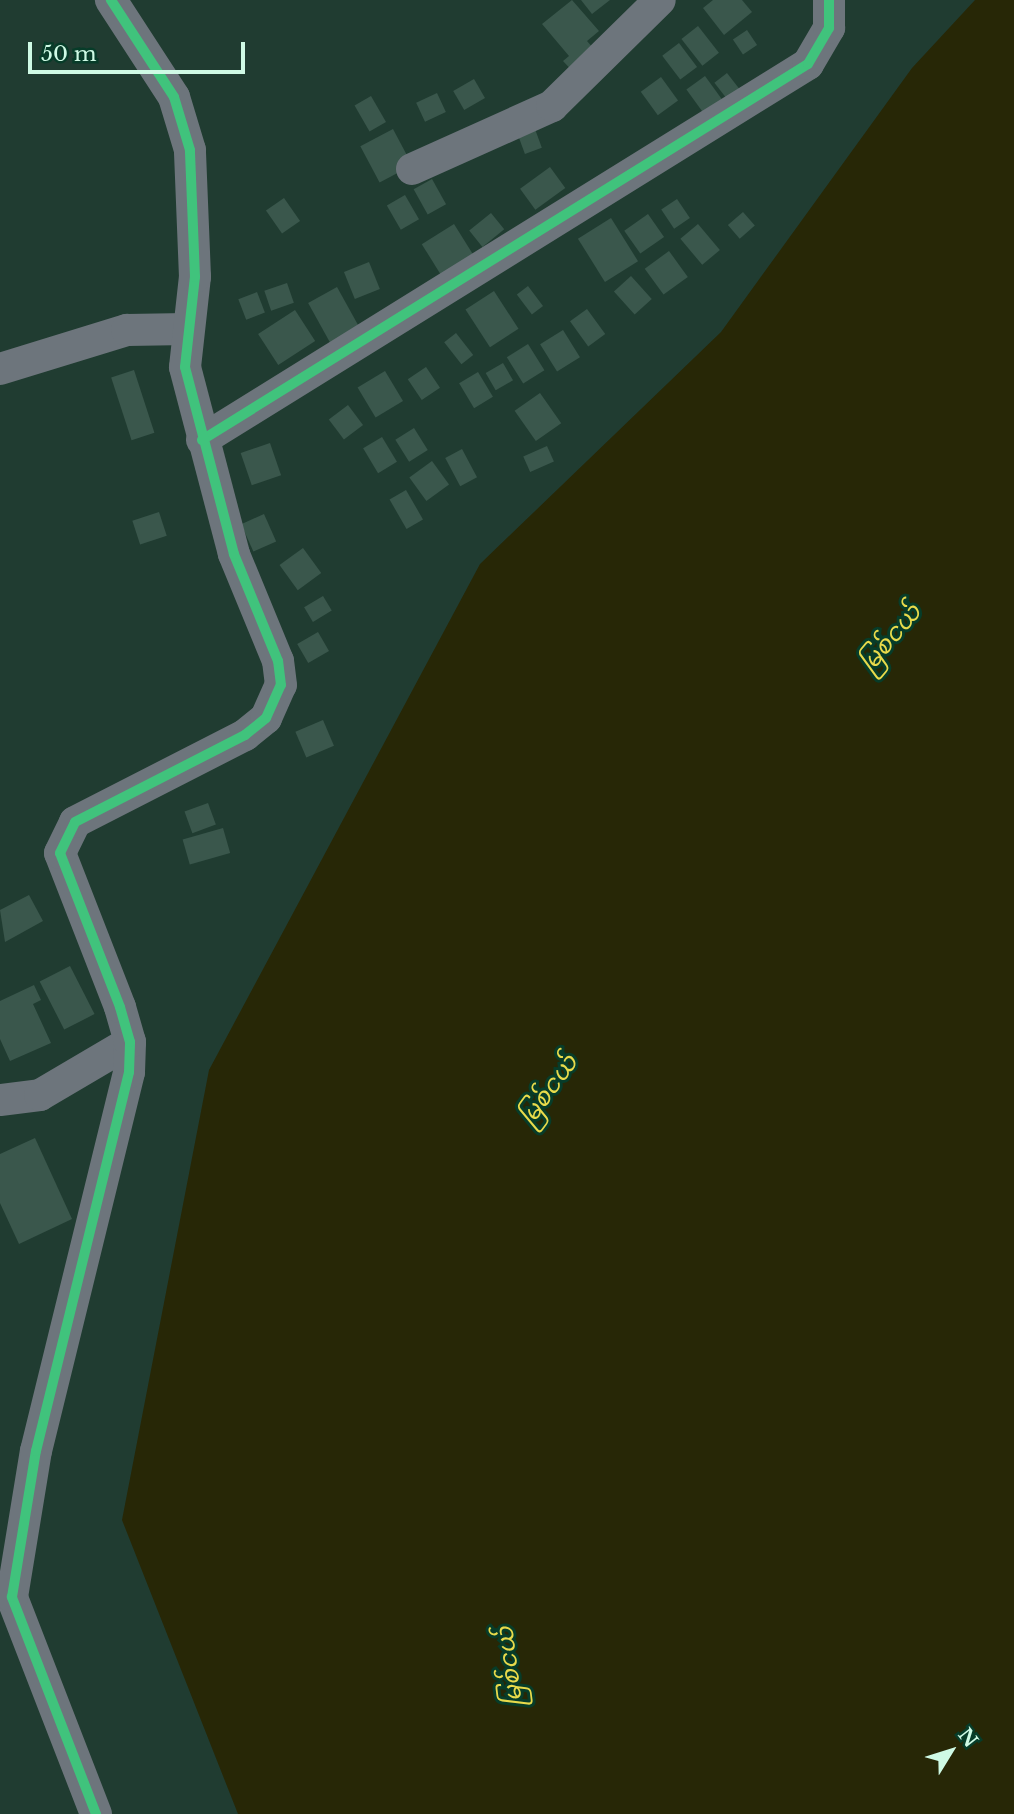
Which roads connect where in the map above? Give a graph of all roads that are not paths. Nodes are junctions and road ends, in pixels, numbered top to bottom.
1 (111, 0) edge
2 (660, 0) edge
3 (829, 0) edge
4 (412, 169) dead end
5 (187, 329) junction
6 (0, 369) edge
7 (202, 440) junction
8 (130, 1042) junction
9 (0, 1100) edge
10 (11, 1530) edge
11 (96, 1814) edge

1 - 5 street
2 - 4 street
3 - 7 street
5 - 6 street
5 - 7 street
7 - 8 street
8 - 9 street
8 - 10 street
10 - 11 street

